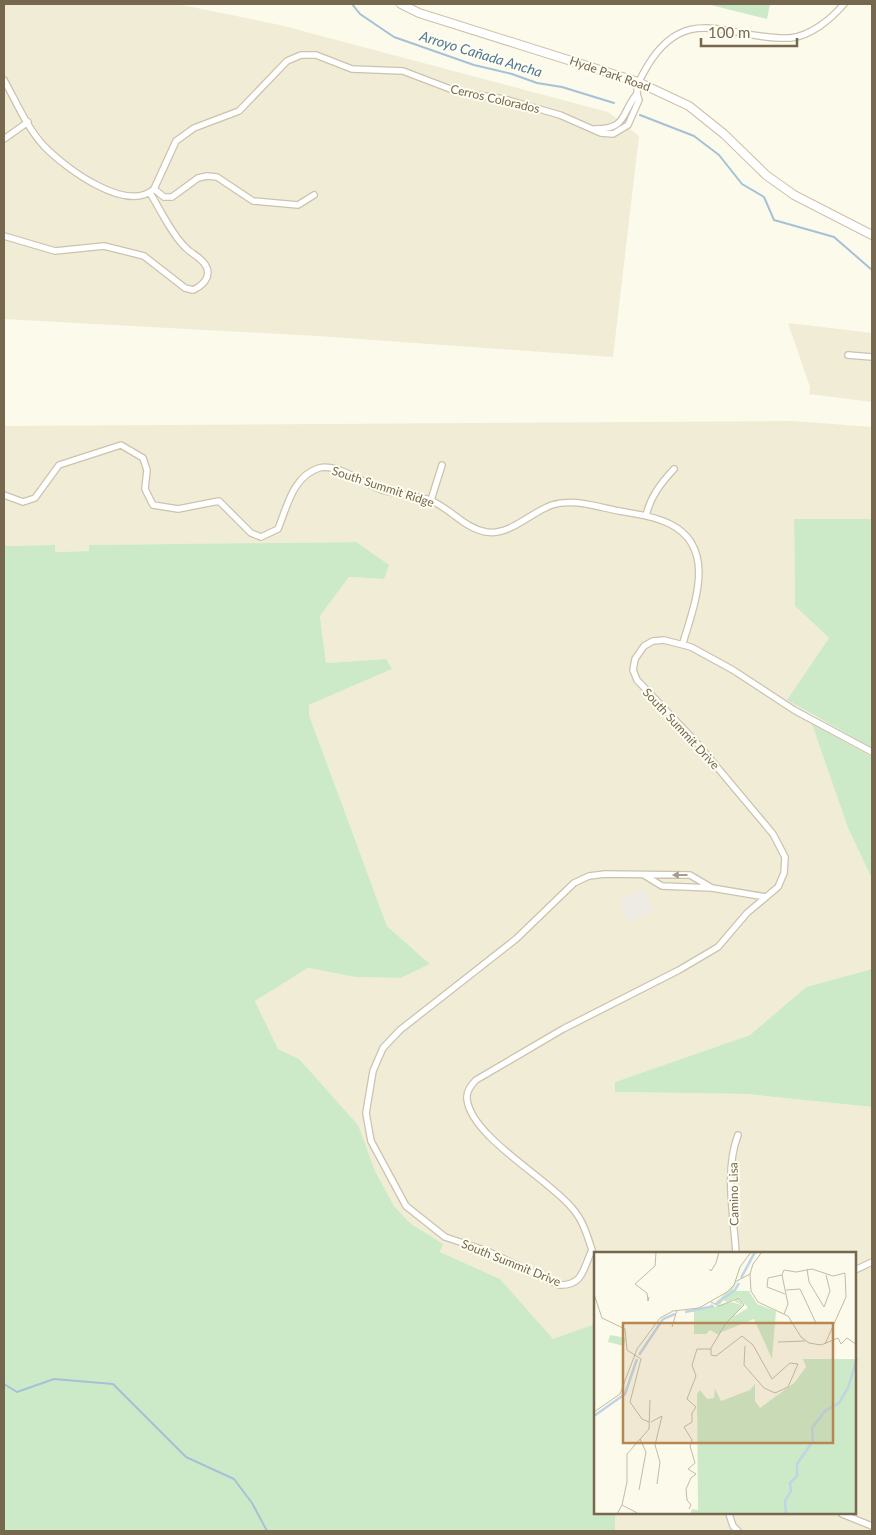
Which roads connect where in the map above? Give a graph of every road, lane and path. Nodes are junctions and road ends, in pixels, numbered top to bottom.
1 (401, 4) edge
2 (844, 4) edge
3 (4, 80) edge
4 (638, 82) junction
5 (28, 122) junction
6 (4, 139) edge
7 (152, 190) junction
8 (314, 195) dead end
9 (872, 235) edge
10 (4, 236) edge
11 (848, 355) dead end
12 (872, 357) edge
13 (442, 465) dead end
14 (674, 469) dead end
15 (4, 495) edge
16 (431, 500) junction
17 (646, 516) junction
18 (683, 644) junction
19 (872, 752) edge
20 (644, 875) junction
21 (712, 888) junction
22 (766, 897) junction
23 (738, 1135) dead end
24 (736, 1252) edge
25 (872, 1262) edge
26 (856, 1270) edge
27 (729, 1515) edge
28 (844, 1515) edge
29 (872, 1526) edge
30 (738, 1531) edge

1 - 4 main road, Hyde Park Road
2 - 4 street
3 - 5 street
4 - 7 street, Cerros Colorados
4 - 9 main road, Hyde Park Road
5 - 6 street
5 - 7 street
7 - 8 street
7 - 10 street
11 - 12 street
13 - 16 street
14 - 17 street
15 - 16 street, South Summit Ridge
16 - 17 street, South Summit Ridge
17 - 18 street, South Summit Ridge
18 - 19 street, South Summit Drive
18 - 22 street, South Summit Drive
20 - 21 street, South Summit Drive
21 -> 20 street, South Summit Drive
20 - 22 street, South Summit Drive
21 - 22 street, South Summit Drive
23 - 24 street, Camino Lisa
25 - 26 street
27 - 30 street
28 - 29 street

